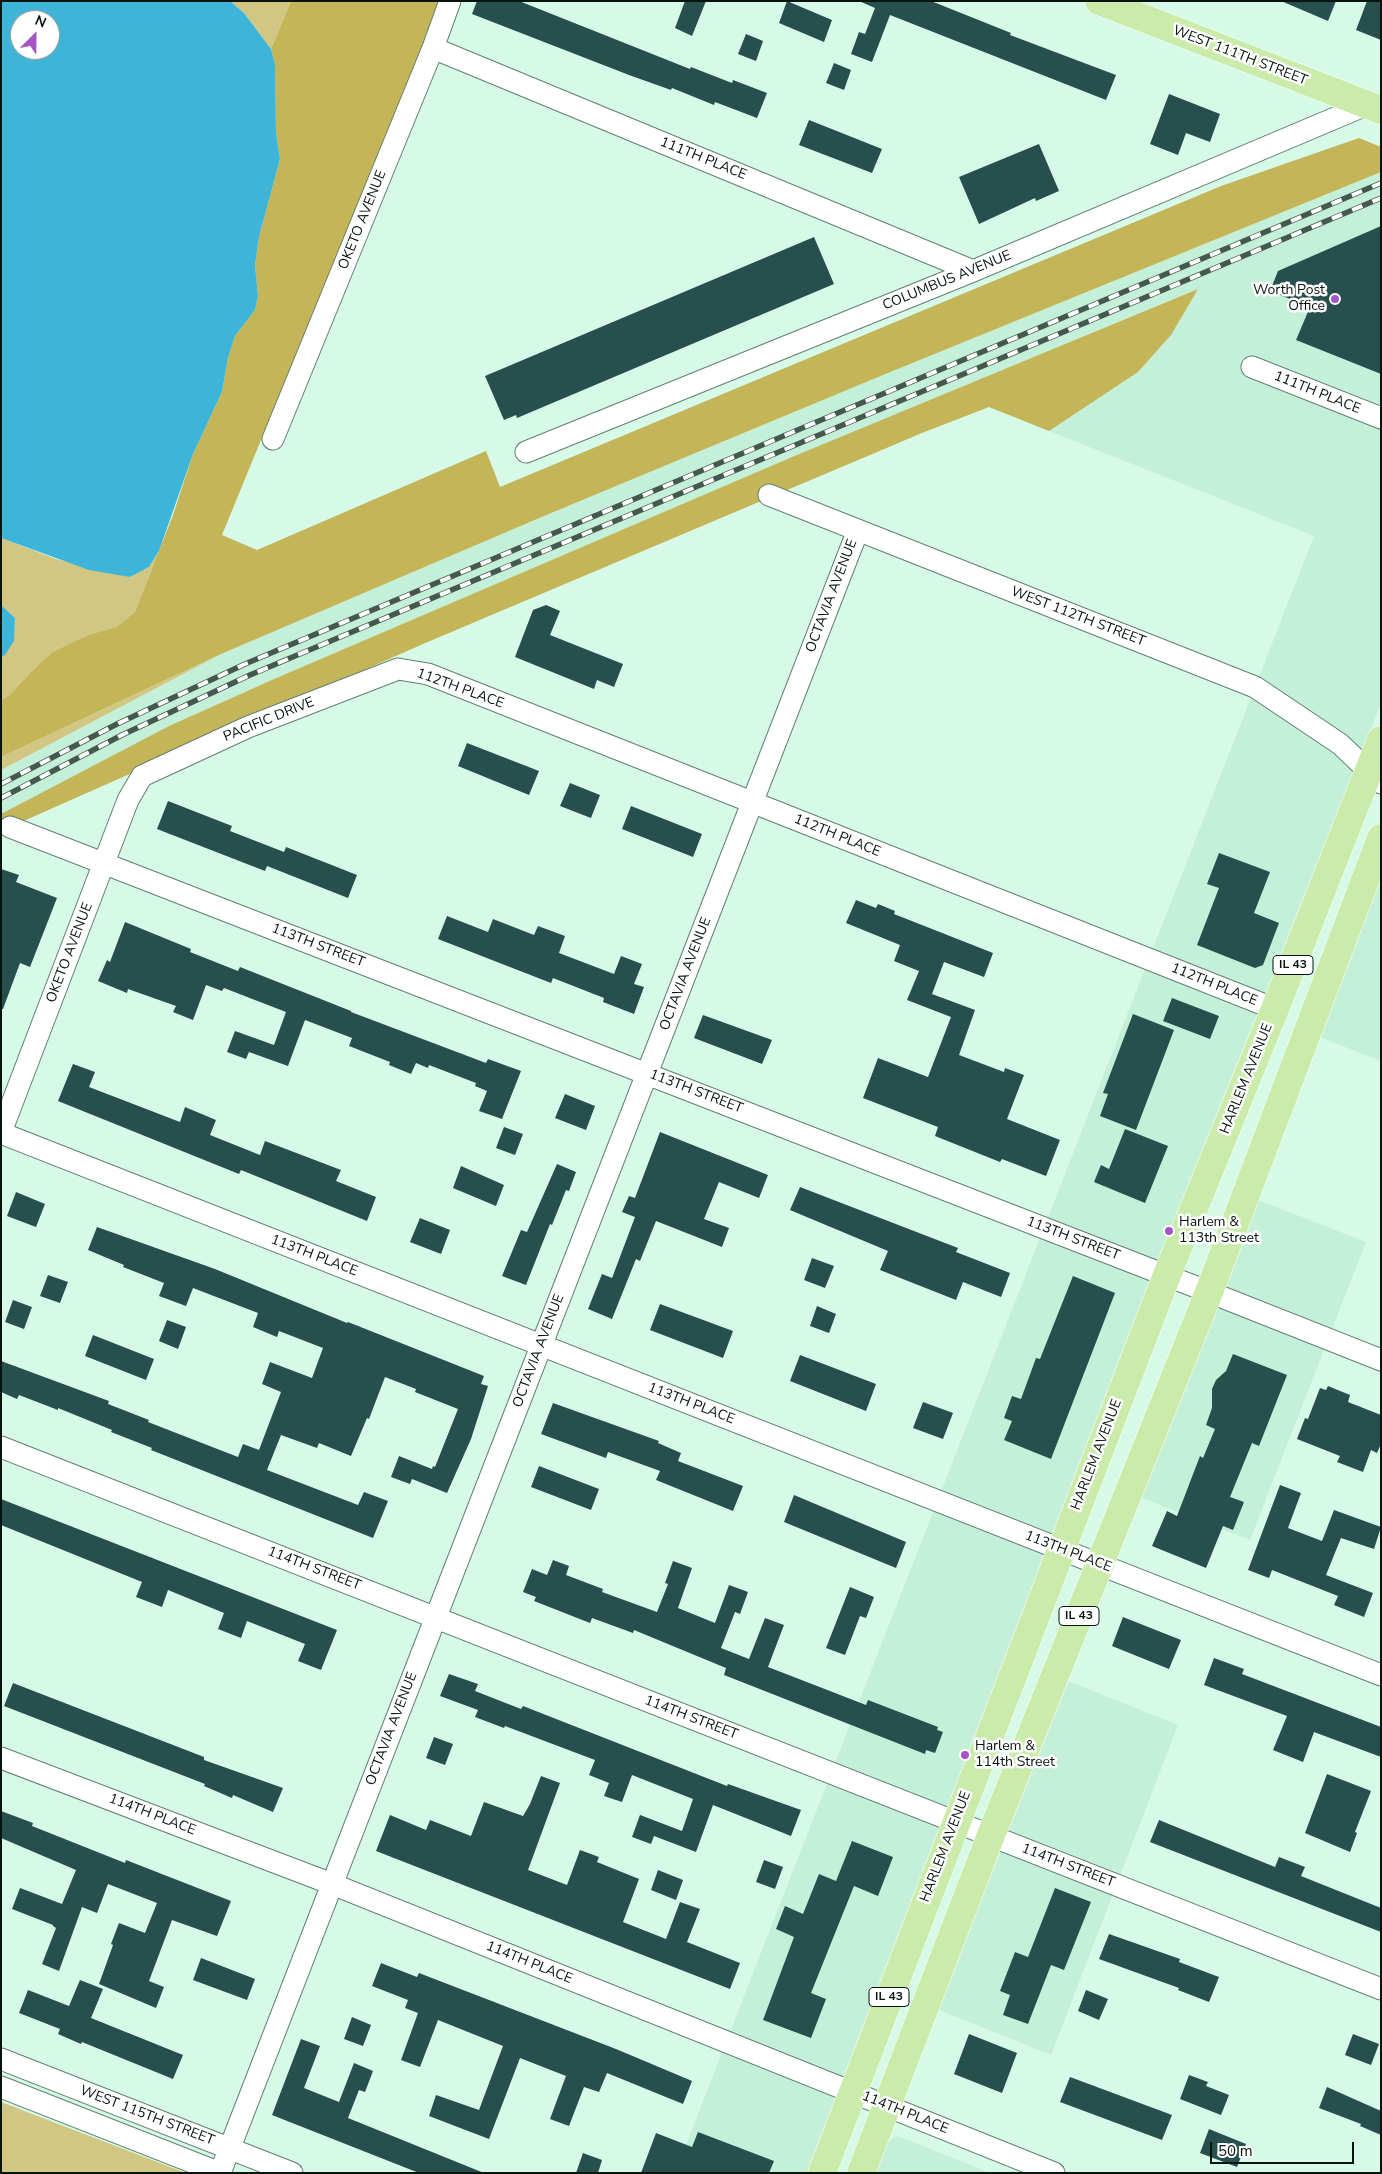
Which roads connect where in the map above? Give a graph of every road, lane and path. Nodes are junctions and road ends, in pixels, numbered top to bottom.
1 (450, 1) edge
2 (1098, 1) edge
3 (433, 48) junction
4 (1374, 107) edge
5 (973, 271) junction
6 (1252, 367) dead end
7 (1381, 418) edge
8 (273, 438) dead end
9 (526, 452) dead end
10 (769, 496) dead end
11 (858, 530) junction
12 (398, 669) joint
13 (1381, 740) edge
14 (142, 776) joint
15 (1375, 776) edge
16 (752, 802) junction
17 (10, 827) dead end
18 (1381, 838) edge
19 (105, 863) junction
20 (1275, 1009) junction
21 (647, 1073) junction
22 (1, 1132) edge
23 (1167, 1275) junction
24 (1209, 1292) junction
25 (541, 1345) junction
26 (1381, 1360) edge
27 (1, 1446) edge
28 (1061, 1549) junction
29 (1100, 1564) junction
30 (436, 1617) junction
31 (1381, 1675) edge
32 (1, 1758) edge
33 (956, 1822) junction
34 (991, 1835) junction
35 (332, 1884) junction
36 (1381, 1989) edge
37 (1, 2059) edge
38 (1, 2087) edge
39 (853, 2092) junction
40 (887, 2106) junction
41 (229, 2148) junction
42 (220, 2173) edge
43 (292, 2173) edge
44 (822, 2173) edge
45 (861, 2173) edge
46 (1054, 2173) edge

1 - 3 street, OKETO AVENUE
2 - 4 main road, WEST 111TH STREET
3 - 5 street, 111TH PLACE
3 - 8 street, OKETO AVENUE
4 - 5 street, COLUMBUS AVENUE
5 - 9 street, COLUMBUS AVENUE
6 - 7 street, 111TH PLACE
10 - 11 street, WEST 112TH STREET
11 - 15 street, WEST 112TH STREET
11 - 16 street, OCTAVIA AVENUE
12 - 14 street, PACIFIC DRIVE
12 - 16 street, 112TH PLACE
13 - 15 main road, HARLEM AVENUE / IL 43
14 - 19 street, OKETO AVENUE
15 - 20 main road, HARLEM AVENUE / IL 43
16 - 20 street, 112TH PLACE
16 - 21 street, OCTAVIA AVENUE
17 - 19 street, 113TH STREET
18 - 24 main road, IL 43
19 - 21 street, 113TH STREET
19 - 22 street, OKETO AVENUE
20 - 23 main road, HARLEM AVENUE / IL 43
21 - 23 street, 113TH STREET
21 - 25 street, OCTAVIA AVENUE
22 - 25 street, 113TH PLACE
23 - 24 street, 113TH STREET
23 - 28 main road, HARLEM AVENUE / IL 43
24 - 26 street, 113TH STREET
24 - 29 main road, IL 43
25 - 28 street, 113TH PLACE
25 - 30 street, OCTAVIA AVENUE
27 - 30 street, 114TH STREET
28 - 29 street, 113TH PLACE
28 - 33 main road, HARLEM AVENUE / IL 43
29 - 31 street, 113TH PLACE
29 - 34 main road, IL 43
30 - 33 street, 114TH STREET
30 - 35 street, OCTAVIA AVENUE
32 - 35 street, 114TH PLACE
33 - 34 street, 114TH STREET
33 - 39 main road, HARLEM AVENUE / IL 43
34 - 36 street, 114TH STREET
34 - 40 main road, IL 43
35 - 39 street, 114TH PLACE
35 - 41 street, OCTAVIA AVENUE
37 - 41 street, WEST 115TH STREET
38 - 42 street, WEST 115TH STREET
39 - 40 street, 114TH PLACE
39 - 44 main road, HARLEM AVENUE / IL 43
40 - 45 main road, IL 43
40 - 46 street, 114TH PLACE
41 - 42 street, OCTAVIA AVENUE
41 - 43 street, WEST 115TH STREET

